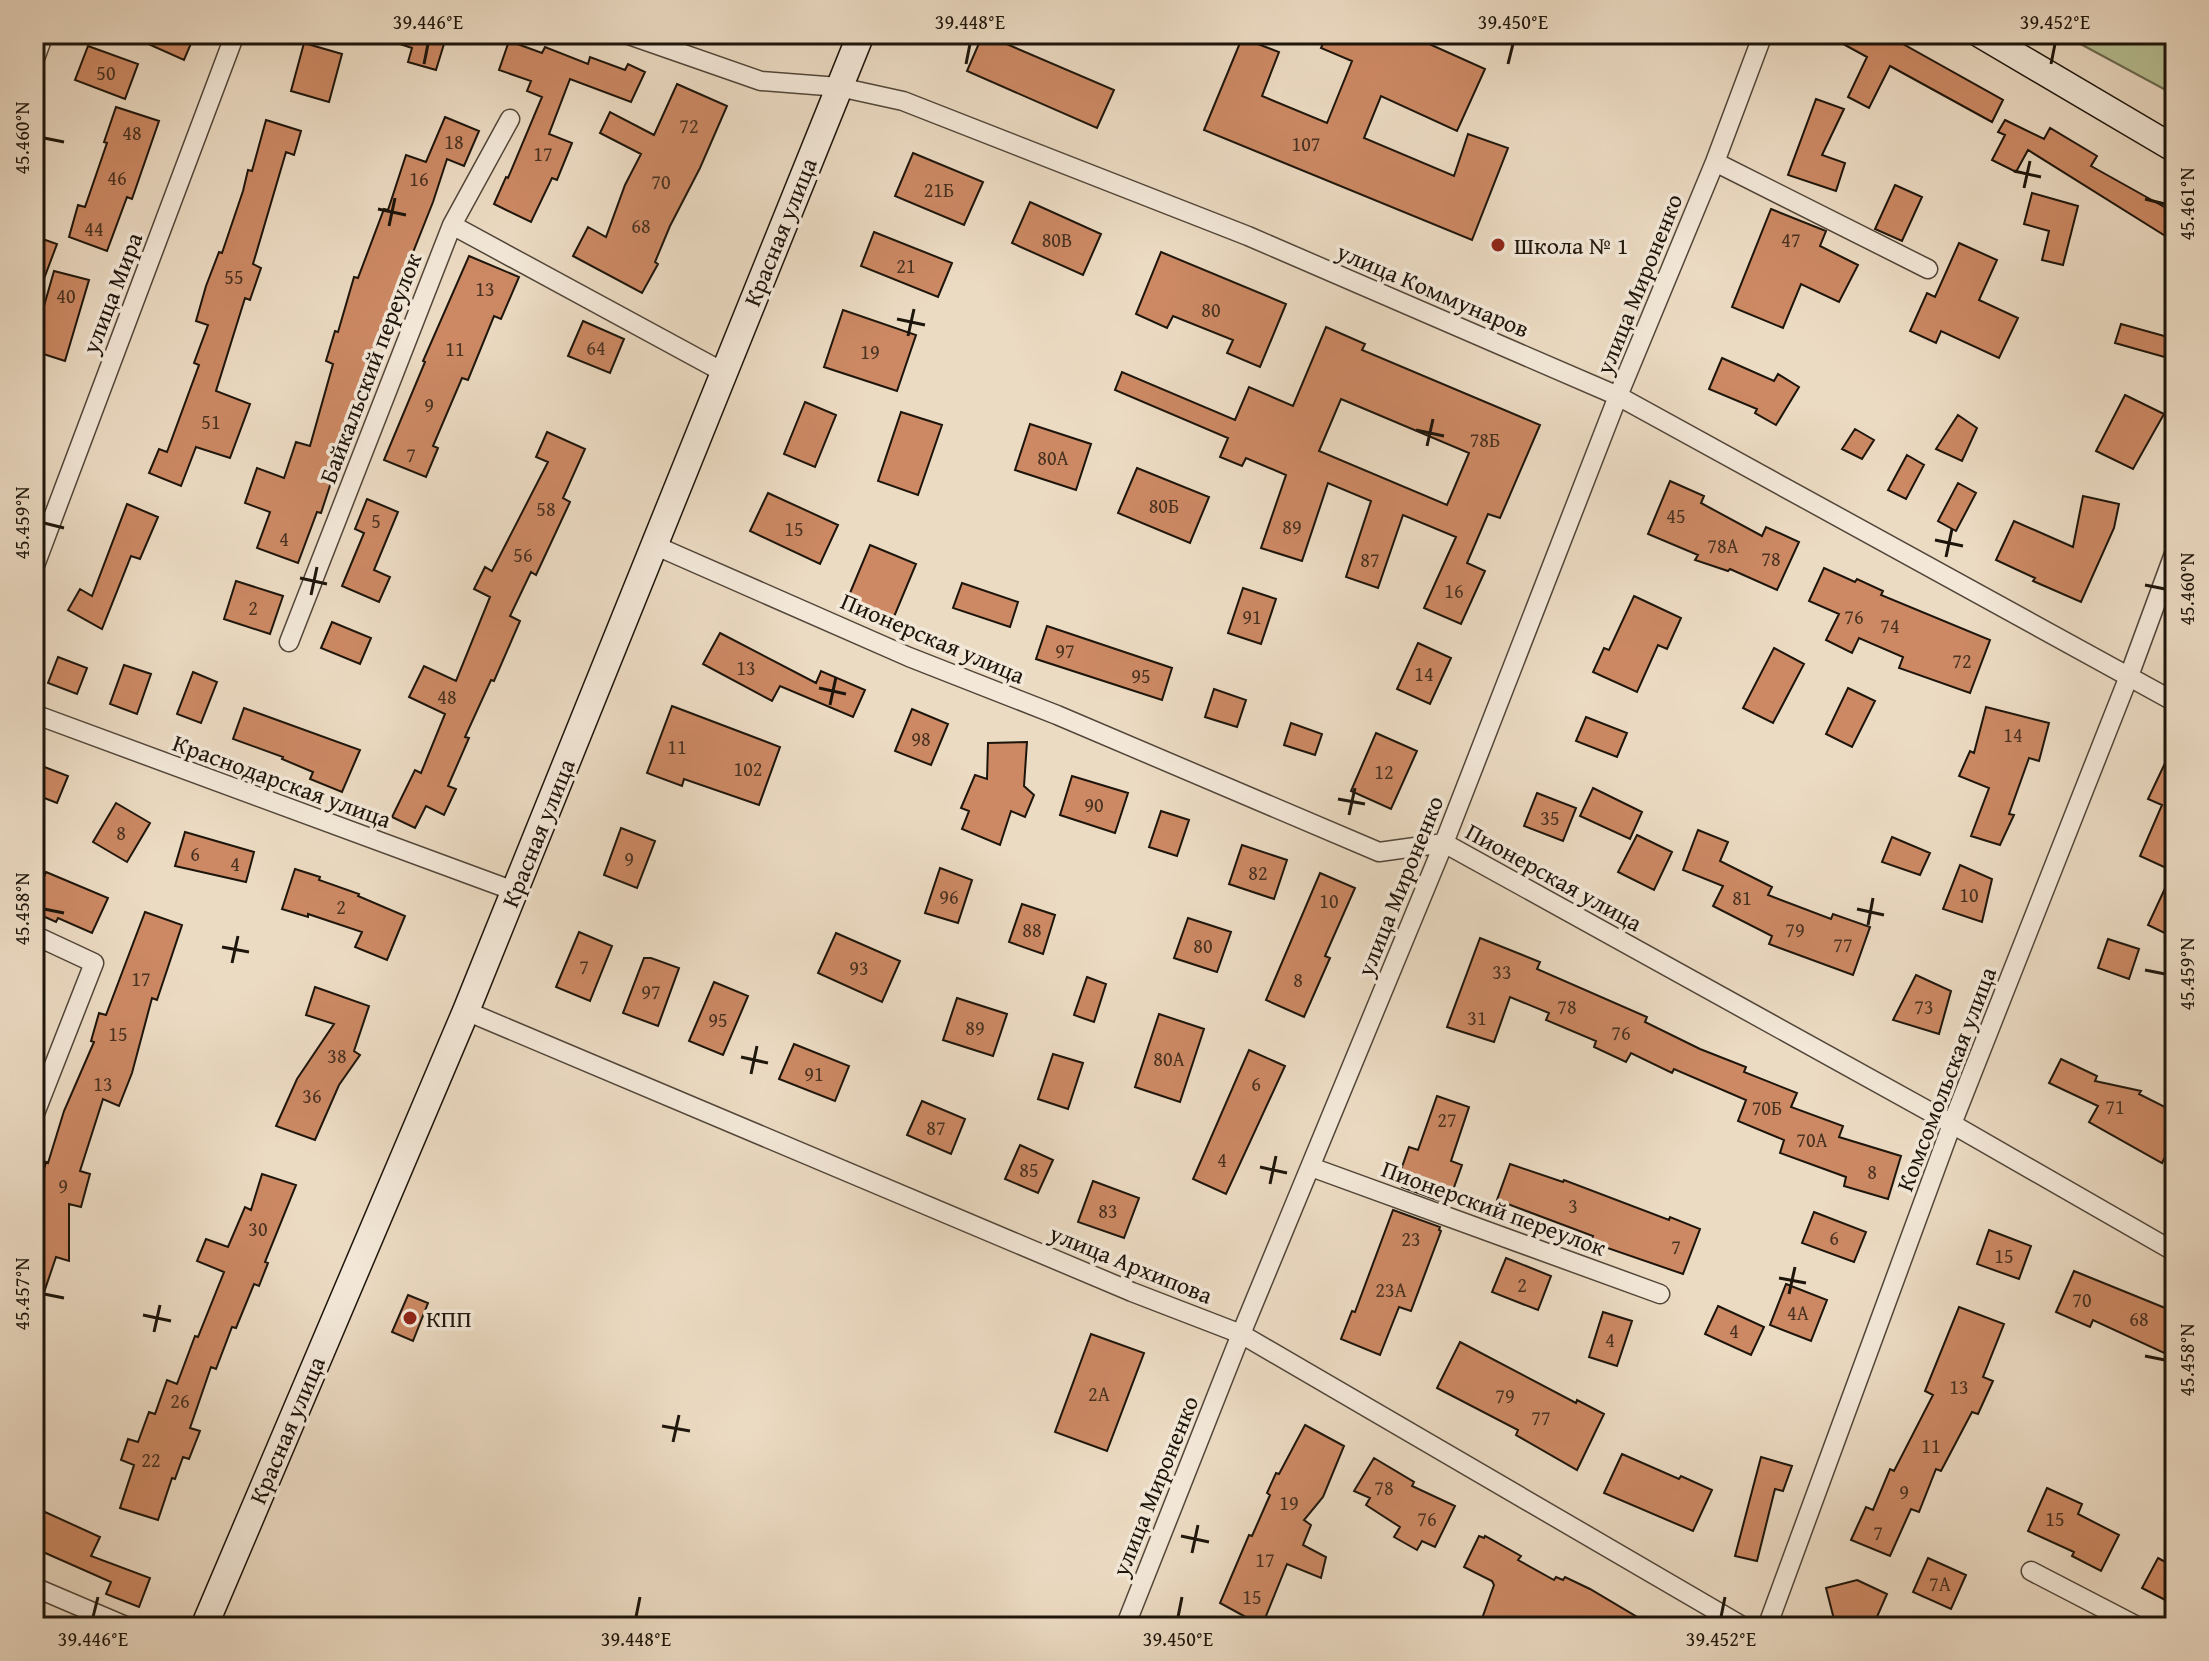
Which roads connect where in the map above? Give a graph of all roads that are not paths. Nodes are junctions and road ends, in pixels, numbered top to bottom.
1 (44, 34) edge
2 (235, 34) edge
3 (626, 34) edge
4 (861, 34) edge
5 (1763, 34) edge
6 (1980, 34) edge
7 (34, 61) edge
8 (839, 87) junction
9 (510, 119) dead end
10 (2175, 149) edge
11 (1715, 162) junction
12 (452, 225) junction
13 (1928, 269) dead end
14 (723, 372) junction
15 (1618, 396) junction
16 (654, 545) junction
17 (2175, 551) edge
18 (34, 568) edge
19 (289, 642) dead end
20 (2129, 676) junction
21 (2175, 702) edge
22 (34, 714) edge
23 (1444, 843) junction
24 (514, 891) junction
25 (34, 935) edge
26 (466, 1011) junction
27 (34, 1116) edge
28 (1952, 1124) junction
29 (1311, 1167) junction
30 (2175, 1252) edge
31 (1660, 1294) dead end
32 (1241, 1334) junction
33 (2031, 1571) dead end
34 (34, 1587) edge
35 (128, 1627) edge
36 (204, 1627) edge
37 (1125, 1627) edge
38 (1744, 1627) edge
39 (1767, 1627) edge
40 (2139, 1627) edge

1 - 7 street
2 - 18 street, улица Мира
3 - 8 street, улица Коммунаров
4 - 8 main road, Красная улица
5 - 11 street, улица Мироненко
6 - 10 main road
8 - 14 main road, Красная улица
8 - 15 street, улица Коммунаров
9 - 12 street, Байкальский переулок
11 - 13 street
11 - 15 street, улица Мироненко
12 - 14 street
12 - 19 street, Байкальский переулок
14 - 16 main road, Красная улица
15 - 20 street, улица Коммунаров
15 - 23 street, улица Мироненко
16 - 23 street, Пионерская улица
16 - 24 main road, Красная улица
17 - 20 street, Комсомольская улица
20 - 21 street, улица Коммунаров
20 - 28 street, Комсомольская улица
22 - 24 street, Краснодарская улица
23 - 28 street, Пионерская улица
23 - 29 street, улица Мироненко
24 - 26 main road, Красная улица
25 - 27 street
26 - 32 street, улица Архипова
26 - 36 main road, Красная улица
28 - 30 street, Пионерская улица
28 - 39 street, Комсомольская улица
29 - 31 street, Пионерский переулок
29 - 32 street, улица Мироненко
32 - 37 street, улица Мироненко
32 - 38 street, улица Архипова
33 - 40 street
34 - 35 street

